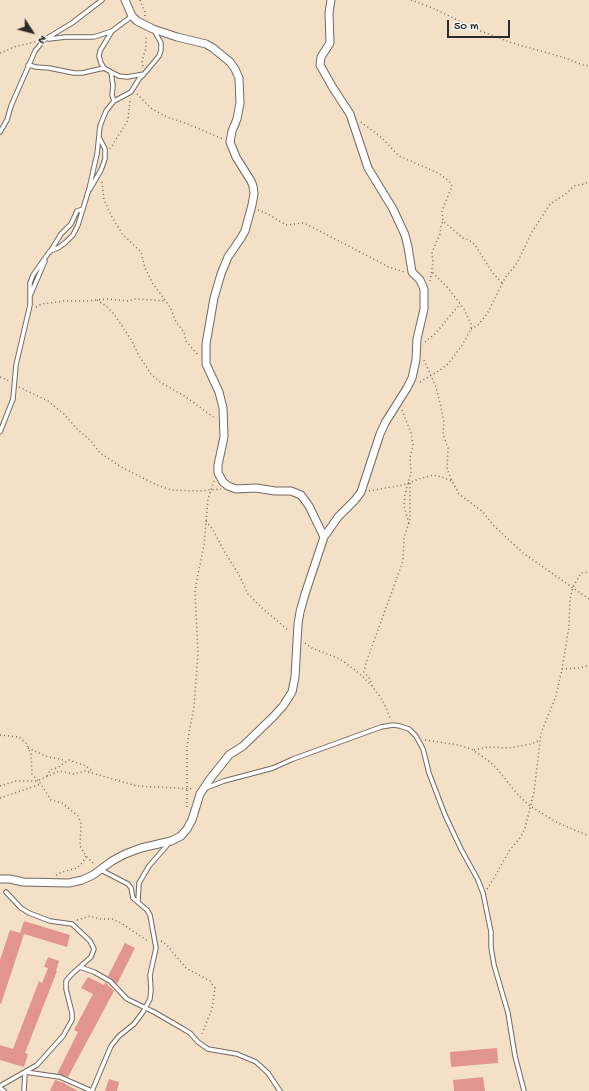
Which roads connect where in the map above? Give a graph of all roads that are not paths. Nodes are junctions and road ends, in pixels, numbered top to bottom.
1 (102, 0) edge
2 (125, 0) edge
3 (331, 0) edge
4 (132, 16) junction
5 (153, 29) junction
6 (112, 31) junction
7 (44, 40) junction
8 (28, 65) junction
9 (104, 68) junction
10 (111, 72) junction
11 (144, 74) junction
12 (114, 100) junction
13 (0, 132) edge
14 (99, 138) junction
15 (86, 194) junction
16 (83, 208) junction
17 (50, 251) junction
18 (0, 432) edge
19 (324, 537) junction
20 (202, 790) junction
21 (170, 841) junction
22 (100, 870) junction
23 (0, 879) edge
24 (6, 892) dead end
25 (138, 902) junction
26 (80, 967) junction
27 (145, 1008) junction
28 (25, 1072) junction
29 (0, 1087) edge
30 (4, 1091) edge
31 (24, 1091) edge
32 (92, 1091) edge
33 (280, 1091) edge
34 (524, 1091) edge

1 - 7 lane
2 - 4 street
3 - 19 street
4 - 5 street
4 - 6 lane
5 - 11 lane
5 - 19 street
6 - 7 lane
6 - 9 lane
7 - 8 lane
8 - 9 lane
8 - 13 lane
9 - 10 lane
10 - 11 lane
10 - 12 lane
11 - 12 lane
12 - 14 lane
14 - 15 lane
14 - 15 lane
15 - 16 lane
16 - 17 lane
16 - 17 lane
17 - 18 lane
19 - 20 street
20 - 21 street
20 - 34 lane
21 - 22 street
21 - 25 lane
22 - 23 street
22 - 25 lane
24 - 26 lane
25 - 27 lane
26 - 27 lane
26 - 28 lane
27 - 32 lane
27 - 33 lane
28 - 29 lane
28 - 31 lane
28 - 32 lane
29 - 30 lane

